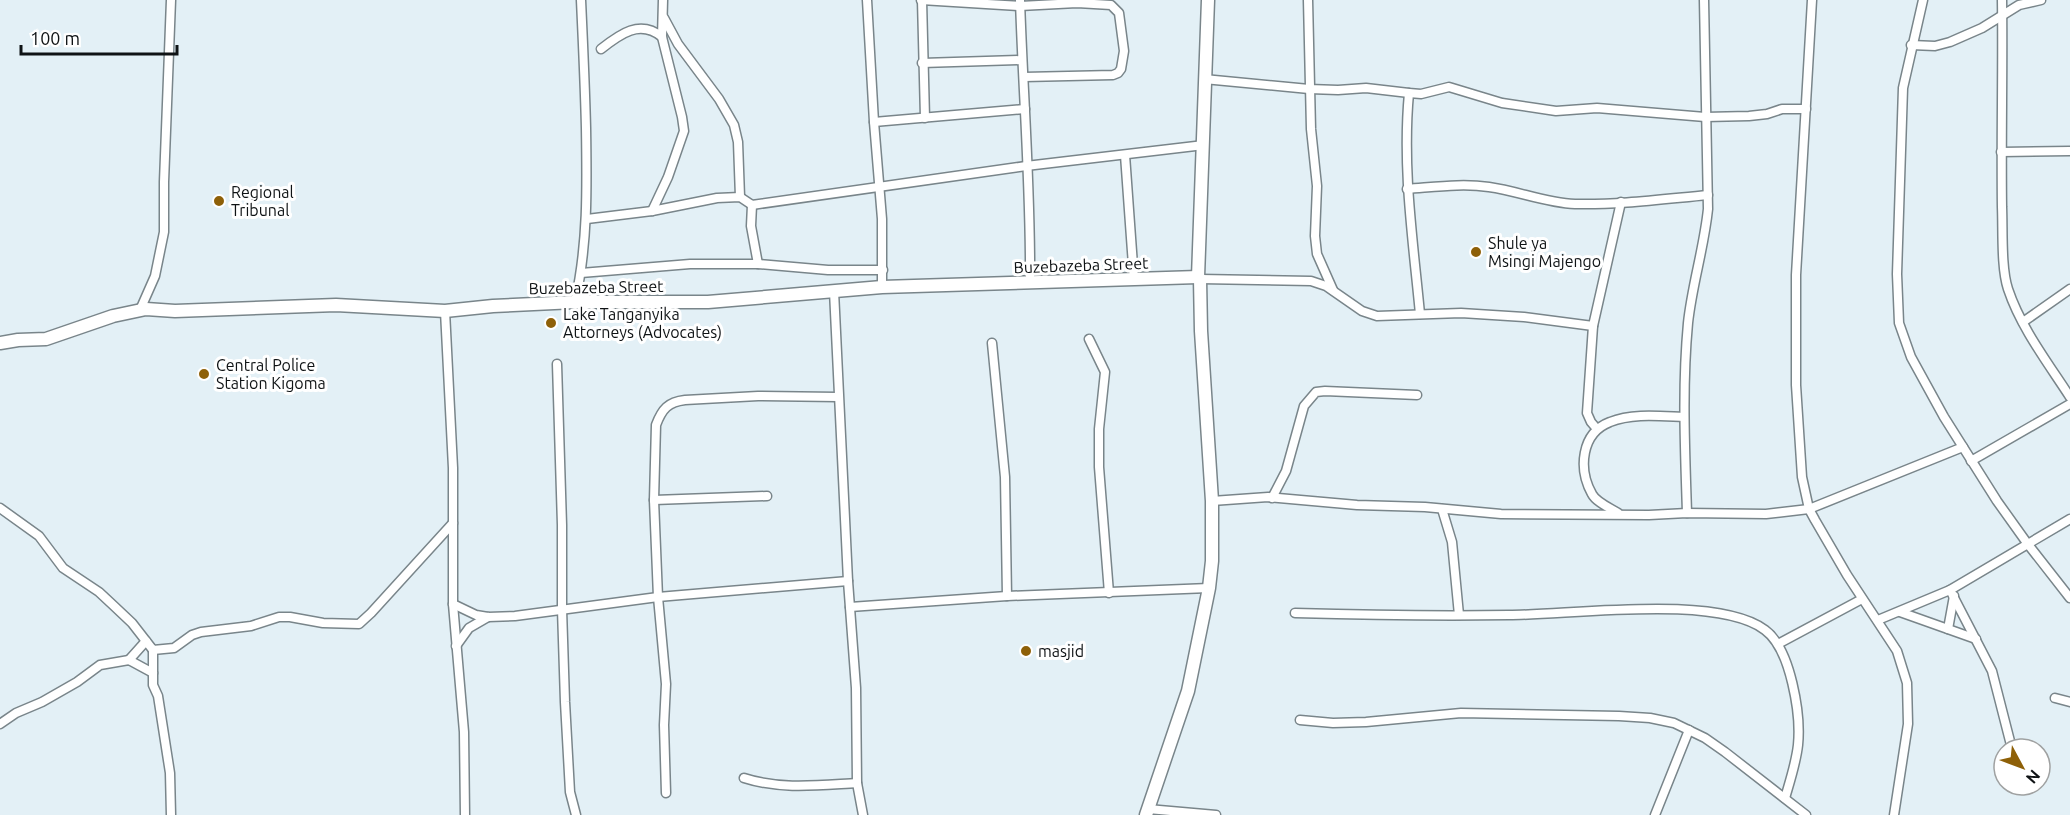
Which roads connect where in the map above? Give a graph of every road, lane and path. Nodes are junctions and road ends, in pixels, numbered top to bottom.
1 (171, 0) edge
2 (581, 0) edge
3 (663, 0) edge
4 (867, 0) edge
5 (921, 0) edge
6 (1208, 0) edge
7 (1308, 0) edge
8 (1704, 0) edge
9 (1812, 0) edge
10 (1923, 0) edge
11 (2002, 0) edge
12 (2041, 0) edge
13 (1020, 3) edge
14 (2002, 15) junction
15 (663, 16) junction
16 (662, 37) junction
17 (1911, 45) junction
18 (601, 50) dead end
19 (1021, 60) junction
20 (922, 63) junction
21 (1024, 77) junction
22 (1204, 79) junction
23 (1309, 89) junction
24 (1409, 93) junction
25 (1025, 109) junction
26 (1806, 109) junction
27 (1705, 117) junction
28 (925, 118) junction
29 (874, 122) junction
30 (1204, 145) junction
31 (2070, 151) edge
32 (2001, 152) junction
33 (1125, 155) junction
34 (1026, 166) junction
35 (879, 188) junction
36 (1407, 189) junction
37 (1708, 195) junction
38 (740, 197) junction
39 (1621, 202) junction
40 (752, 205) junction
41 (652, 211) junction
42 (587, 219) junction
43 (758, 264) junction
44 (883, 270) junction
45 (581, 273) junction
46 (1199, 278) junction
47 (1134, 279) junction
48 (1030, 283) junction
49 (882, 287) junction
50 (2070, 289) edge
51 (834, 291) junction
52 (1335, 292) junction
53 (574, 302) junction
54 (140, 310) junction
55 (446, 311) junction
56 (1420, 314) junction
57 (2023, 321) junction
58 (1593, 327) junction
59 (1089, 339) dead end
60 (993, 342) dead end
61 (0, 344) edge
62 (557, 364) dead end
63 (1417, 395) dead end
64 (838, 397) junction
65 (2070, 397) edge
66 (2070, 404) edge
67 (1684, 417) junction
68 (1597, 429) junction
69 (1963, 447) junction
70 (1971, 461) junction
71 (767, 496) dead end
72 (1272, 498) junction
73 (654, 500) junction
74 (1212, 501) junction
75 (0, 508) edge
76 (1809, 508) junction
77 (1442, 509) junction
78 (1687, 513) junction
79 (1619, 514) junction
80 (2070, 519) edge
81 (453, 522) junction
82 (2027, 543) junction
83 (848, 581) junction
84 (1209, 588) junction
85 (1109, 593) junction
86 (1952, 593) junction
87 (1007, 596) junction
88 (658, 597) junction
89 (2070, 598) edge
90 (1862, 599) junction
91 (453, 604) junction
92 (850, 607) junction
93 (562, 609) junction
94 (1900, 612) junction
95 (1295, 613) dead end
96 (1459, 615) junction
97 (488, 617) junction
98 (1878, 620) junction
99 (1948, 629) junction
100 (1976, 639) junction
101 (146, 641) junction
102 (1778, 644) junction
103 (456, 646) junction
104 (153, 650) junction
105 (129, 660) junction
106 (153, 673) junction
107 (2055, 698) dead end
108 (2070, 702) edge
109 (1300, 720) dead end
110 (0, 724) edge
111 (1689, 730) junction
112 (2009, 737) edge
113 (744, 778) dead end
114 (857, 783) junction
115 (666, 793) dead end
116 (1785, 798) junction
117 (1147, 812) edge
118 (171, 815) edge
119 (465, 815) edge
120 (576, 815) edge
121 (863, 815) edge
122 (1216, 815) edge
123 (1655, 815) edge
124 (1806, 815) edge
125 (1894, 815) edge

1 - 54 street
2 - 42 street
3 - 15 street
4 - 29 street
5 - 13 street
5 - 20 street
6 - 22 street
7 - 23 street
8 - 27 street
9 - 26 street
10 - 17 street
11 - 14 street
12 - 14 street
13 - 19 street
13 - 21 street
14 - 17 street
14 - 32 street
15 - 16 street
15 - 38 street
16 - 18 street
16 - 41 street
17 - 69 street
19 - 20 street
19 - 21 street
20 - 28 street
21 - 25 street
22 - 23 street
22 - 30 street
23 - 24 street
23 - 52 street
24 - 27 street
24 - 36 street
25 - 28 street
25 - 34 street
26 - 27 street
26 - 76 street
27 - 37 street
28 - 29 street
29 - 35 street
30 - 33 street
30 - 46 street
31 - 32 street
32 - 57 street
33 - 34 street
33 - 47 street
34 - 35 street
34 - 48 street
35 - 40 street
35 - 44 street
36 - 39 street
36 - 56 street
37 - 39 street
37 - 67 street
38 - 40 street
38 - 41 street
39 - 58 street
40 - 43 street
41 - 42 street
42 - 45 street
43 - 44 street
43 - 45 street
44 - 49 street
45 - 53 street
46 - 47 street, Buzebazeba Street
46 - 52 street
46 - 74 street
47 - 48 street, Buzebazeba Street
48 - 49 street, Buzebazeba Street
49 - 51 street, Buzebazeba Street
50 - 57 street
51 - 53 street, Buzebazeba Street
51 - 64 street
52 - 56 street
53 - 55 street, Buzebazeba Street
54 - 55 street, Buzebazeba Street
54 - 61 street, Buzebazeba Street
55 - 81 street
56 - 58 street
57 - 65 street
58 - 68 street
59 - 85 street
60 - 87 street
62 - 93 street
63 - 72 street
64 - 73 street
64 - 83 street
66 - 70 street
67 - 68 street
67 - 78 street
68 - 79 street
69 - 70 street
69 - 76 street
70 - 82 street
71 - 73 street
72 - 74 street
72 - 77 street
73 - 88 street
74 - 84 street
75 - 101 street
76 - 78 street
76 - 90 street
77 - 79 street
77 - 96 street
78 - 79 street
80 - 82 street
81 - 91 street
81 - 104 street
82 - 86 street
82 - 89 street
83 - 88 street
83 - 92 street
84 - 85 street
84 - 117 street
85 - 87 street
86 - 94 street
86 - 99 street
86 - 100 street
87 - 92 street
88 - 93 street
88 - 115 street
90 - 98 street
90 - 102 street
91 - 97 street
91 - 103 street
92 - 114 street
93 - 97 street
93 - 120 street
94 - 98 street
94 - 99 street
95 - 96 street
96 - 102 street
97 - 103 street
98 - 125 street
99 - 100 street
100 - 112 street
101 - 104 street
101 - 105 street
102 - 116 street
103 - 119 street
104 - 106 street
105 - 106 street
105 - 110 street
106 - 118 street
107 - 108 street
109 - 111 street
111 - 116 street
111 - 123 street
113 - 114 street
114 - 121 street
116 - 124 street
117 - 122 street

